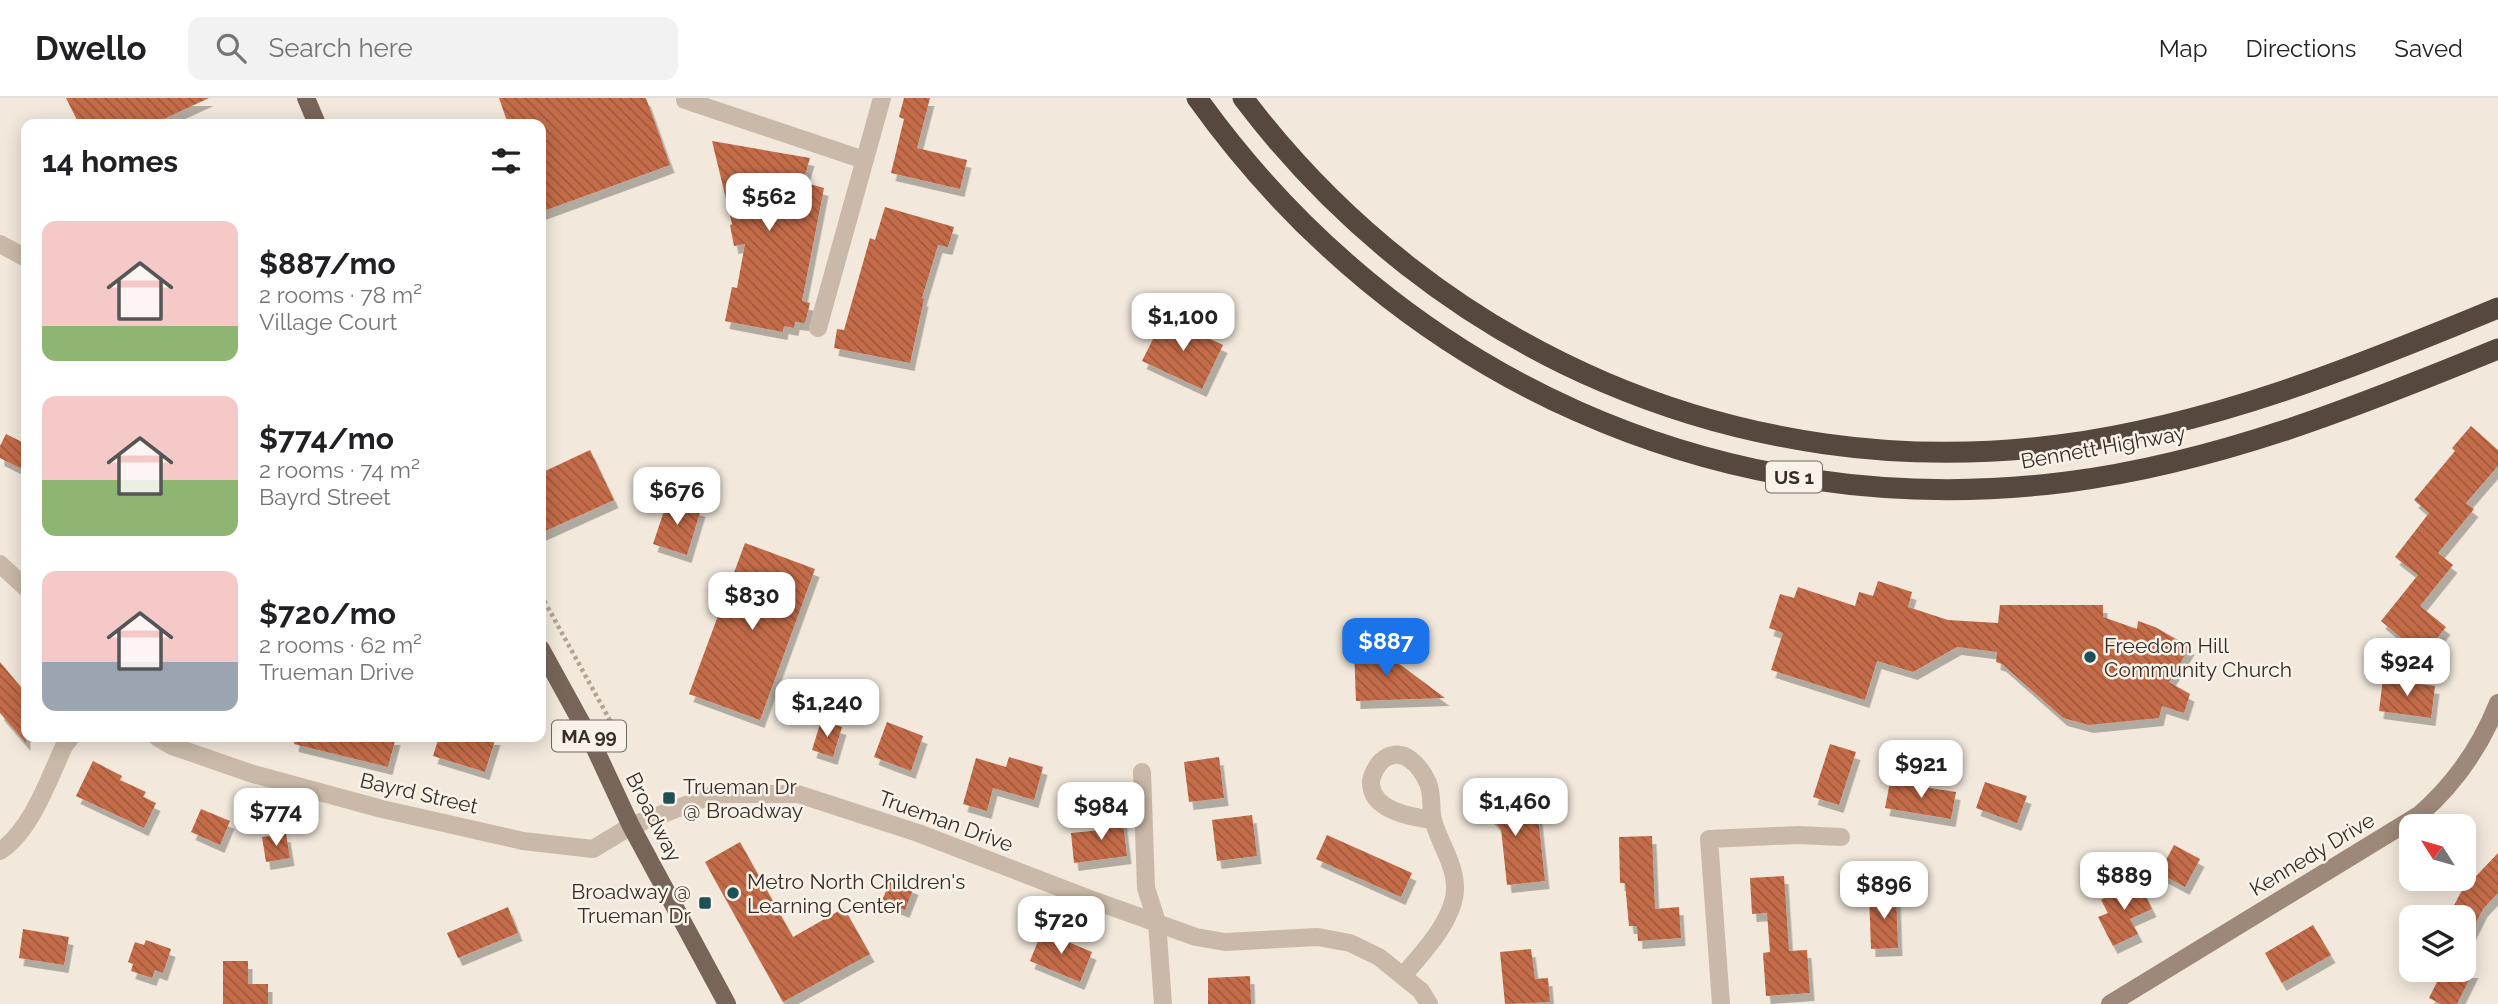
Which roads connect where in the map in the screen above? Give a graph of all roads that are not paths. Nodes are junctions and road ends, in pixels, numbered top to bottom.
1 (306, 98) edge
2 (685, 98) edge
3 (882, 98) edge
4 (1197, 98) edge
5 (1243, 98) edge
6 (315, 119) edge
7 (864, 160) junction
8 (0, 244) edge
9 (21, 255) edge
10 (2498, 308) edge
11 (818, 328) dead end
12 (2498, 349) edge
13 (0, 564) edge
14 (21, 583) edge
15 (546, 658) edge
16 (2498, 703) edge
17 (67, 742) edge
18 (165, 742) edge
19 (1142, 772) dead end
20 (1433, 820) dead end
21 (631, 827) junction
22 (1841, 837) dead end
23 (0, 851) edge
24 (1157, 922) junction
25 (1403, 976) junction
26 (727, 1004) edge
27 (1163, 1004) edge
28 (1429, 1004) edge
29 (1721, 1004) edge
30 (2110, 1004) edge

1 - 6 main road
2 - 7 street
3 - 7 street
4 - 12 highway, Bennett Highway / US 1
5 - 10 highway, Bennett Highway / US 1
7 - 11 street
8 - 9 street
13 - 14 street
15 - 21 main road, Broadway / MA 99
16 - 30 street, Kennedy Drive
17 - 23 street
18 - 21 street, Bayrd Street
19 - 24 street
20 - 25 street
21 - 24 street, Trueman Drive
21 - 26 main road, Broadway / MA 99
22 - 29 street
24 - 25 street, Trueman Drive
24 - 27 street
25 - 28 street, Trueman Drive

